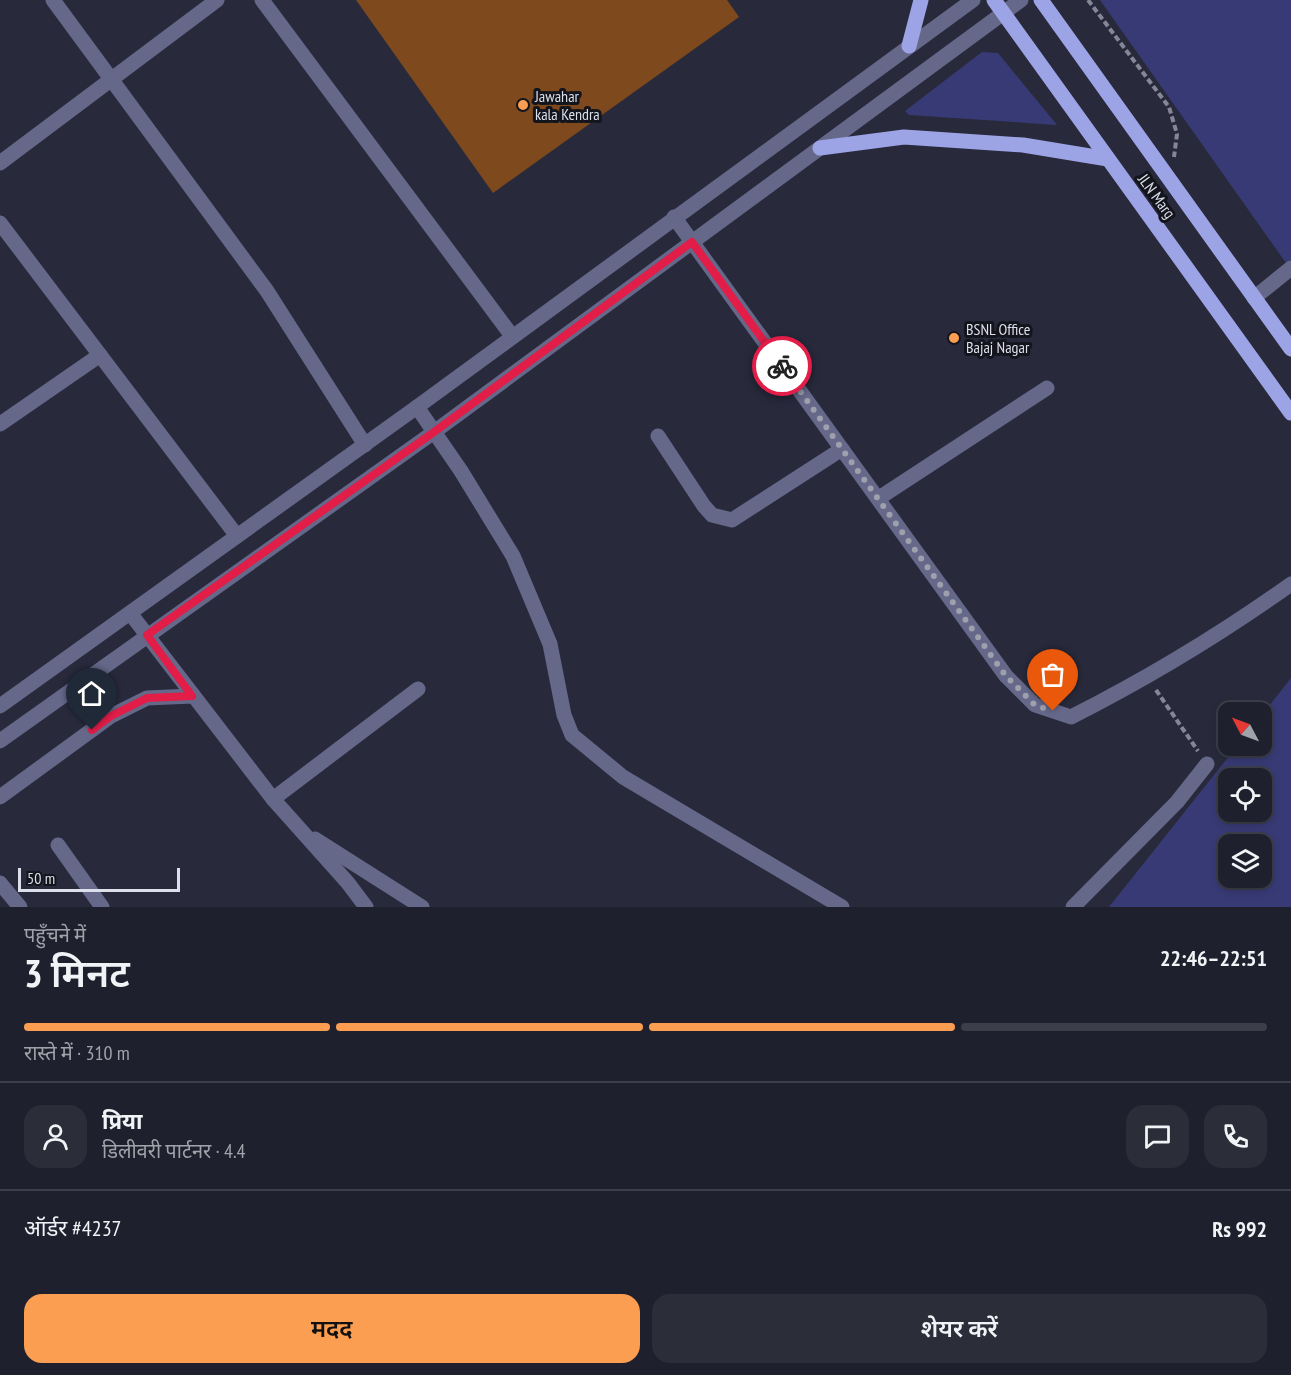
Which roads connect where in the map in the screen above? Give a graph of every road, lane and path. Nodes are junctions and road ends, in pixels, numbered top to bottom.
1 (53, 0) edge
2 (217, 0) edge
3 (262, 0) edge
4 (921, 0) edge
5 (973, 0) edge
6 (994, 0) edge
7 (1021, 0) edge
8 (1041, 0) edge
9 (1088, 0) edge
10 (1003, 14) junction
11 (909, 46) junction
12 (112, 78) junction
13 (820, 148) junction
14 (1108, 159) junction
15 (0, 163) edge
16 (1172, 183) junction
17 (674, 217) junction
18 (0, 223) edge
19 (692, 242) junction
20 (1291, 268) edge
21 (1254, 298) junction
22 (512, 336) junction
23 (1291, 349) edge
24 (100, 355) junction
25 (1047, 388) dead end
26 (417, 407) junction
27 (1291, 412) edge
28 (0, 424) edge
29 (434, 432) junction
30 (658, 436) dead end
31 (365, 445) junction
32 (842, 448) junction
33 (879, 498) junction
34 (237, 536) junction
35 (1291, 584) edge
36 (130, 613) junction
37 (147, 635) junction
38 (1148, 678) junction
39 (418, 688) dead end
40 (192, 696) junction
41 (0, 706) edge
42 (0, 741) edge
43 (1207, 764) joint
44 (0, 796) edge
45 (273, 799) junction
46 (295, 825) junction
47 (58, 845) dead end
48 (0, 883) edge
49 (20, 907) edge
50 (102, 907) edge
51 (366, 907) edge
52 (421, 907) edge
53 (842, 907) edge
54 (1073, 907) edge

1 - 12 street
2 - 12 street
3 - 22 street
4 - 11 main road
5 - 11 street
6 - 10 main road, JLN Marg
7 - 10 street
8 - 16 main road, JLN Marg
9 - 16 path
10 - 13 street
10 - 14 main road, JLN Marg
11 - 17 street
12 - 15 street
12 - 31 street
13 - 14 main road
13 - 19 street
14 - 27 main road, JLN Marg
16 - 21 main road, JLN Marg
17 - 19 street
17 - 22 street
18 - 24 street
19 - 29 street
19 - 32 street
20 - 21 street
21 - 23 main road, JLN Marg
22 - 26 street
24 - 28 street
24 - 34 street
25 - 33 street
26 - 29 street
26 - 31 street
29 - 37 street
29 - 53 street
30 - 32 street
31 - 34 street
32 - 33 street
33 - 38 street
34 - 36 street
35 - 38 street
36 - 37 street
36 - 41 street
37 - 40 street
37 - 42 street
38 - 43 path
39 - 45 street
40 - 44 street
40 - 45 street
43 - 54 street
45 - 46 street
46 - 51 street
46 - 52 street
47 - 50 street
48 - 49 street

